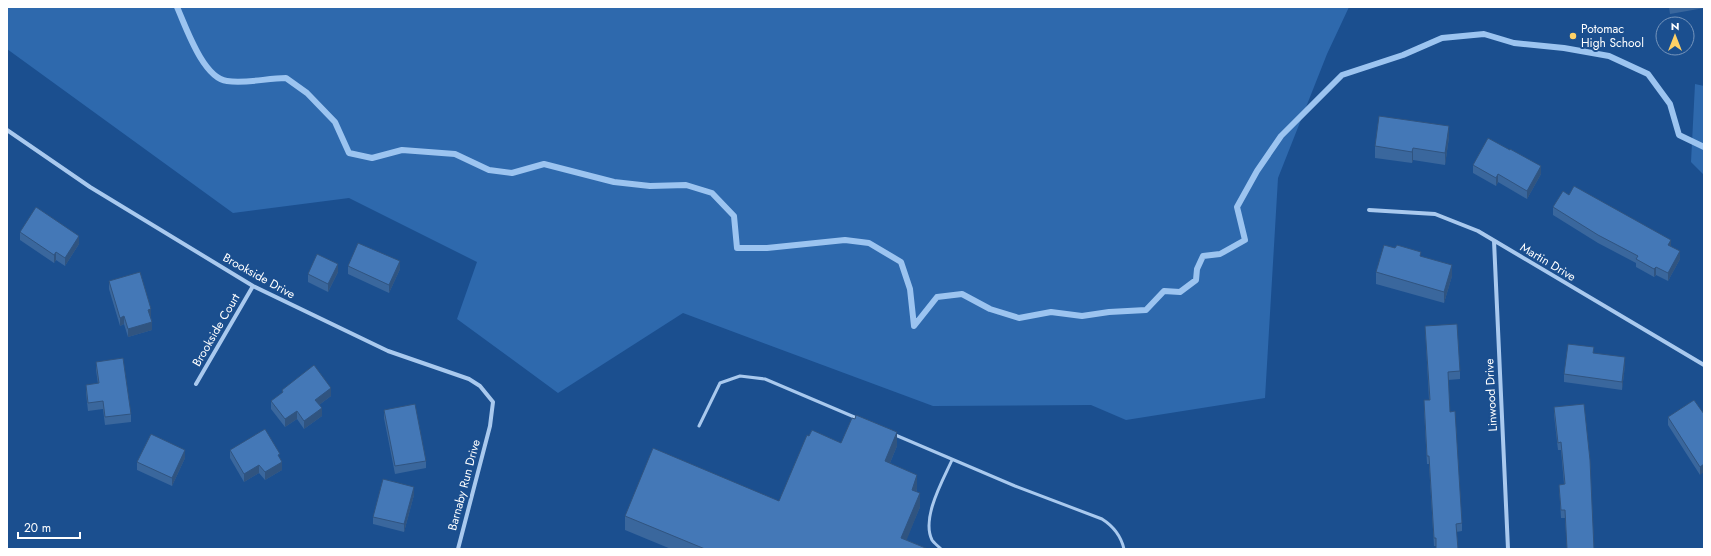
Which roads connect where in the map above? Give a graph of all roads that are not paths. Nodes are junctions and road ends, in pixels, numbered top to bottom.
1 (7, 130) edge
2 (1370, 210) dead end
3 (1494, 241) junction
4 (254, 286) junction
5 (1704, 365) edge
6 (196, 384) dead end
7 (866, 422) edge
8 (490, 426) joint
9 (699, 426) dead end
10 (888, 432) edge
11 (952, 460) junction
12 (458, 549) edge
13 (941, 549) edge
14 (1124, 549) edge
15 (1508, 549) edge

1 - 4 street, Brookside Drive
2 - 3 street, Martin Drive
3 - 5 street, Martin Drive
3 - 15 street, Linwood Drive
4 - 6 street, Brookside Court
4 - 8 street, Brookside Drive
7 - 9 lane
8 - 12 street, Barnaby Run Drive
10 - 11 lane
11 - 13 lane
11 - 14 lane

